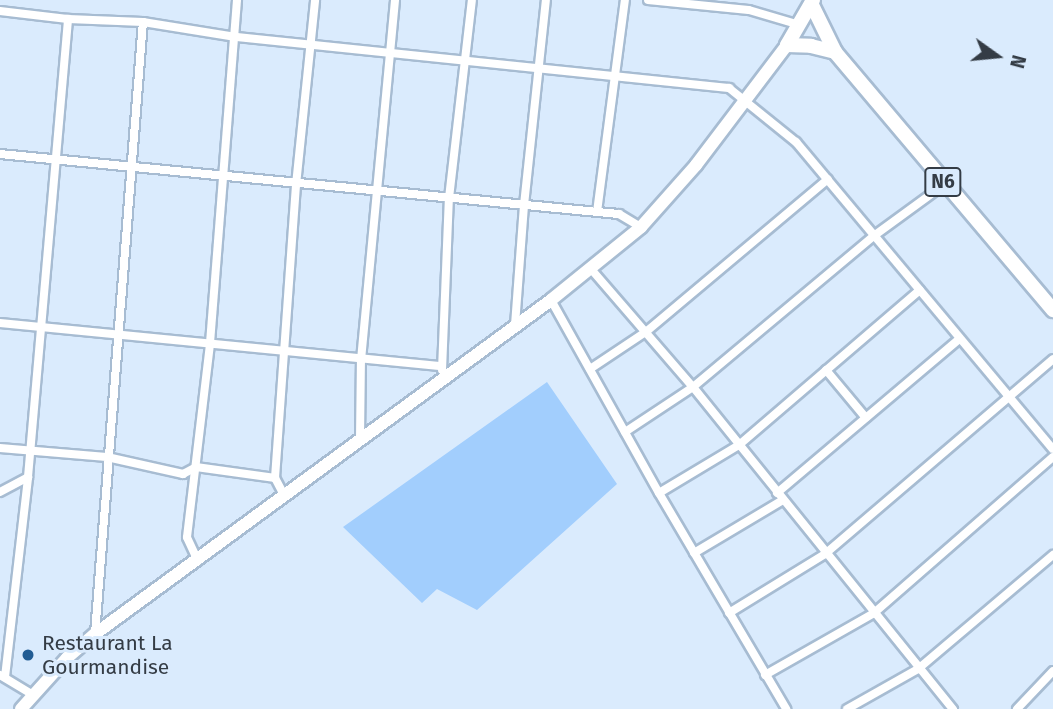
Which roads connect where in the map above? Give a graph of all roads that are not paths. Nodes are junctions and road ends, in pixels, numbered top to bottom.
1 (237, 0) edge
2 (316, 0) edge
3 (395, 0) edge
4 (472, 0) edge
5 (546, 0) edge
6 (625, 0) edge
7 (648, 0) edge
8 (812, 3) edge
9 (0, 11) edge
10 (68, 19) junction
11 (143, 22) junction
12 (800, 25) junction
13 (236, 37) junction
14 (310, 45) junction
15 (788, 45) junction
16 (390, 51) junction
17 (835, 52) junction
18 (464, 59) junction
19 (537, 67) junction
20 (614, 75) junction
21 (746, 101) junction
22 (0, 154) edge
23 (57, 160) junction
24 (132, 167) junction
25 (222, 175) junction
26 (828, 179) junction
27 (945, 184) junction
28 (296, 185) junction
29 (378, 192) junction
30 (449, 198) junction
31 (524, 205) junction
32 (597, 212) junction
33 (641, 228) junction
34 (875, 235) junction
35 (591, 269) junction
36 (920, 290) junction
37 (551, 300) junction
38 (1053, 310) edge
39 (0, 323) edge
40 (515, 325) junction
41 (41, 327) junction
42 (647, 331) junction
43 (117, 334) junction
44 (959, 339) junction
45 (210, 343) junction
46 (286, 353) junction
47 (1053, 359) edge
48 (361, 360) junction
49 (590, 369) junction
50 (826, 370) junction
51 (442, 372) junction
52 (693, 387) junction
53 (1008, 396) junction
54 (866, 418) junction
55 (625, 432) junction
56 (360, 438) junction
57 (739, 445) junction
58 (0, 448) edge
59 (1053, 449) edge
60 (30, 453) junction
61 (107, 457) junction
62 (1053, 457) edge
63 (196, 467) junction
64 (28, 477) junction
65 (275, 478) junction
66 (0, 492) edge
67 (659, 493) junction
68 (284, 495) junction
69 (780, 497) junction
70 (694, 553) junction
71 (825, 554) junction
72 (1053, 555) edge
73 (198, 562) junction
74 (874, 612) junction
75 (729, 613) junction
76 (95, 634) junction
77 (918, 669) junction
78 (1053, 671) edge
79 (765, 675) junction
80 (3, 676) edge
81 (32, 694) junction
82 (21, 709) edge
83 (786, 709) edge
84 (847, 709) edge
85 (953, 709) edge
86 (1017, 709) edge

1 - 13 street
2 - 14 street
3 - 16 street
4 - 18 street
5 - 19 street
6 - 20 street
7 - 12 street
8 - 12 highway, N6
8 - 17 highway, N6
9 - 10 street
10 - 11 street
10 - 23 street
11 - 13 street
11 - 24 street
12 - 15 highway, N6
13 - 14 street
13 - 25 street
14 - 16 street
14 - 28 street
15 - 17 highway
15 - 21 main road
16 - 18 street
16 - 29 street
17 - 27 highway, N6
18 - 19 street
18 - 30 street
19 - 20 street
19 - 31 street
20 - 21 street
20 - 32 street
21 - 26 street
21 - 33 main road
22 - 23 street
23 - 24 street
23 - 41 street
24 - 25 street
24 - 43 street
25 - 28 street
25 - 45 street
26 - 34 street
26 - 42 street
27 - 34 street
27 - 38 highway, N6
28 - 29 street
28 - 46 street
29 - 30 street
29 - 48 street
30 - 31 street
30 - 51 street
31 - 32 street
31 - 40 street
32 - 33 street
33 - 35 main road
34 - 36 street
34 - 52 street
35 - 37 main road
35 - 42 street
36 - 44 street
36 - 50 street
37 - 40 main road
37 - 49 street
39 - 41 street
40 - 51 main road
41 - 43 street
41 - 60 street
42 - 49 street
42 - 52 street
43 - 45 street
43 - 61 street
44 - 53 street
44 - 54 street
45 - 46 street
45 - 63 street
46 - 48 street
46 - 65 street
47 - 53 street
48 - 51 street
48 - 56 street
49 - 55 street
50 - 54 street
50 - 57 street
51 - 56 main road
52 - 55 street
52 - 57 street
53 - 59 street
53 - 71 street
54 - 69 street
55 - 67 street
56 - 68 main road
57 - 67 street
57 - 69 street
58 - 60 street
60 - 61 street
60 - 64 street
61 - 63 street
61 - 76 street
62 - 74 street
63 - 65 street
63 - 73 street
64 - 66 street
64 - 80 street
65 - 68 street
67 - 70 street
68 - 73 main road
69 - 70 street
69 - 71 street
70 - 75 street
71 - 74 street
71 - 75 street
72 - 77 street
73 - 76 main road
74 - 77 street
74 - 79 street
75 - 79 street
76 - 81 main road
77 - 84 street
77 - 85 street
78 - 86 street
79 - 83 street
80 - 81 street
81 - 82 main road

